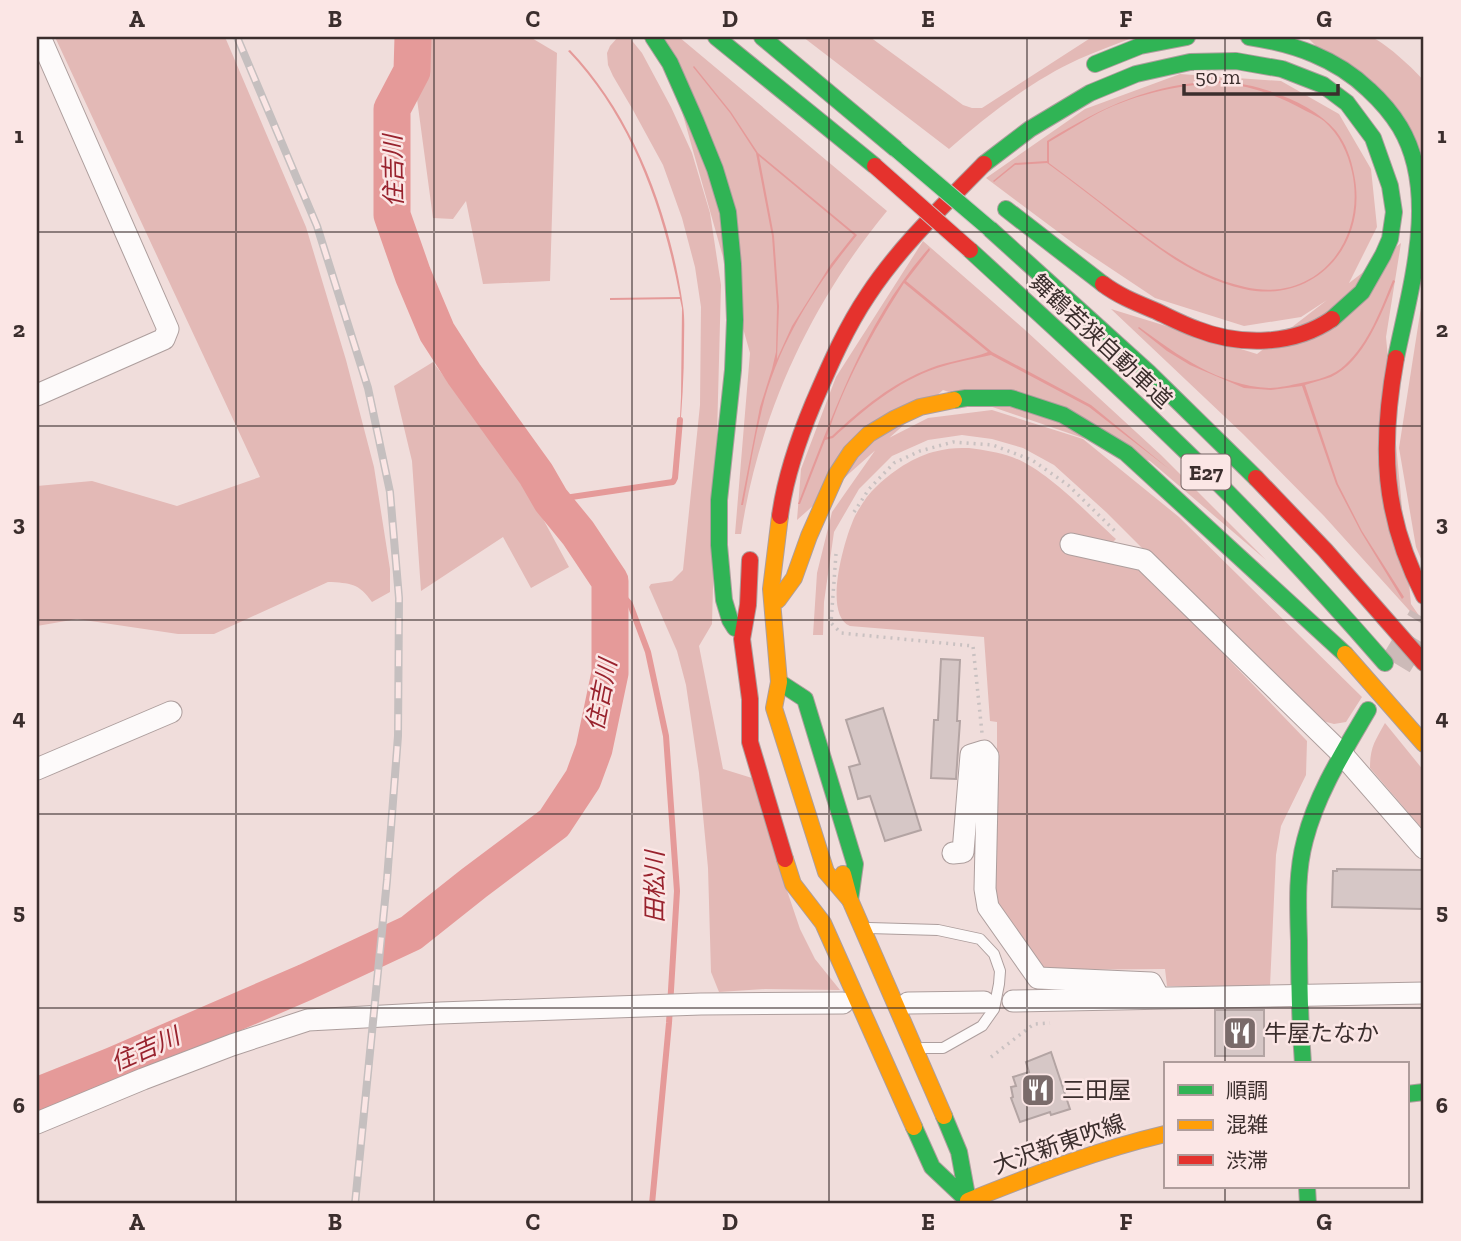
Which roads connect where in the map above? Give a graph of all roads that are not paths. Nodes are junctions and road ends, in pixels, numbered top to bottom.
1 (40, 37) edge
2 (653, 37) edge
3 (716, 37) edge
4 (762, 37) edge
5 (780, 37) edge
6 (1186, 37) edge
7 (1249, 37) edge
8 (1077, 73) dead end
9 (835, 77) dead end
10 (903, 213) dead end
11 (37, 395) edge
12 (751, 544) dead end
13 (1071, 544) dead end
14 (1424, 596) edge
15 (774, 606) junction
16 (742, 639) junction
17 (1424, 663) edge
18 (1395, 674) dead end
19 (779, 682) junction
20 (750, 699) junction
21 (789, 702) dead end
22 (1368, 710) dead end
23 (171, 712) dead end
24 (766, 734) dead end
25 (1424, 744) edge
26 (1342, 754) junction
27 (805, 755) dead end
28 (37, 769) edge
29 (800, 841) dead end
30 (1424, 848) edge
31 (953, 853) dead end
32 (850, 900) junction
33 (823, 923) junction
34 (862, 927) junction
35 (1424, 993) edge
36 (1300, 995) junction
37 (1159, 998) junction
38 (1013, 1001) dead end
39 (984, 1002) dead end
40 (843, 1003) dead end
41 (908, 1003) dead end
42 (908, 1047) junction
43 (1303, 1062) edge
44 (37, 1123) edge
45 (1164, 1134) edge
46 (968, 1201) junction

1 - 11 street
2 - 16 main road
3 - 18 main road, 舞鶴若狭自動車道 / E27, bridge
4 - 17 main road, 舞鶴若狭自動車道 / E27, bridge
5 - 9 main road
6 - 8 main road
7 - 14 main road
10 - 15 main road
12 - 16 main road
13 - 26 street
15 - 19 main road
15 - 25 main road
16 - 20 main road
19 - 21 main road
19 - 32 main road
19 - 32 main road
20 - 24 main road
20 - 33 main road
22 - 26 main road
23 - 28 street
26 - 30 street
26 - 36 main road
27 - 32 main road
29 - 33 main road
31 - 37 street
32 - 34 main road
33 - 46 main road
34 - 42 main road
34 - 42 lane
35 - 36 street
36 - 37 street
36 - 43 main road
37 - 38 street
39 - 41 street
40 - 44 street
42 - 46 main road
45 - 46 main road, 大沢新東吹線

